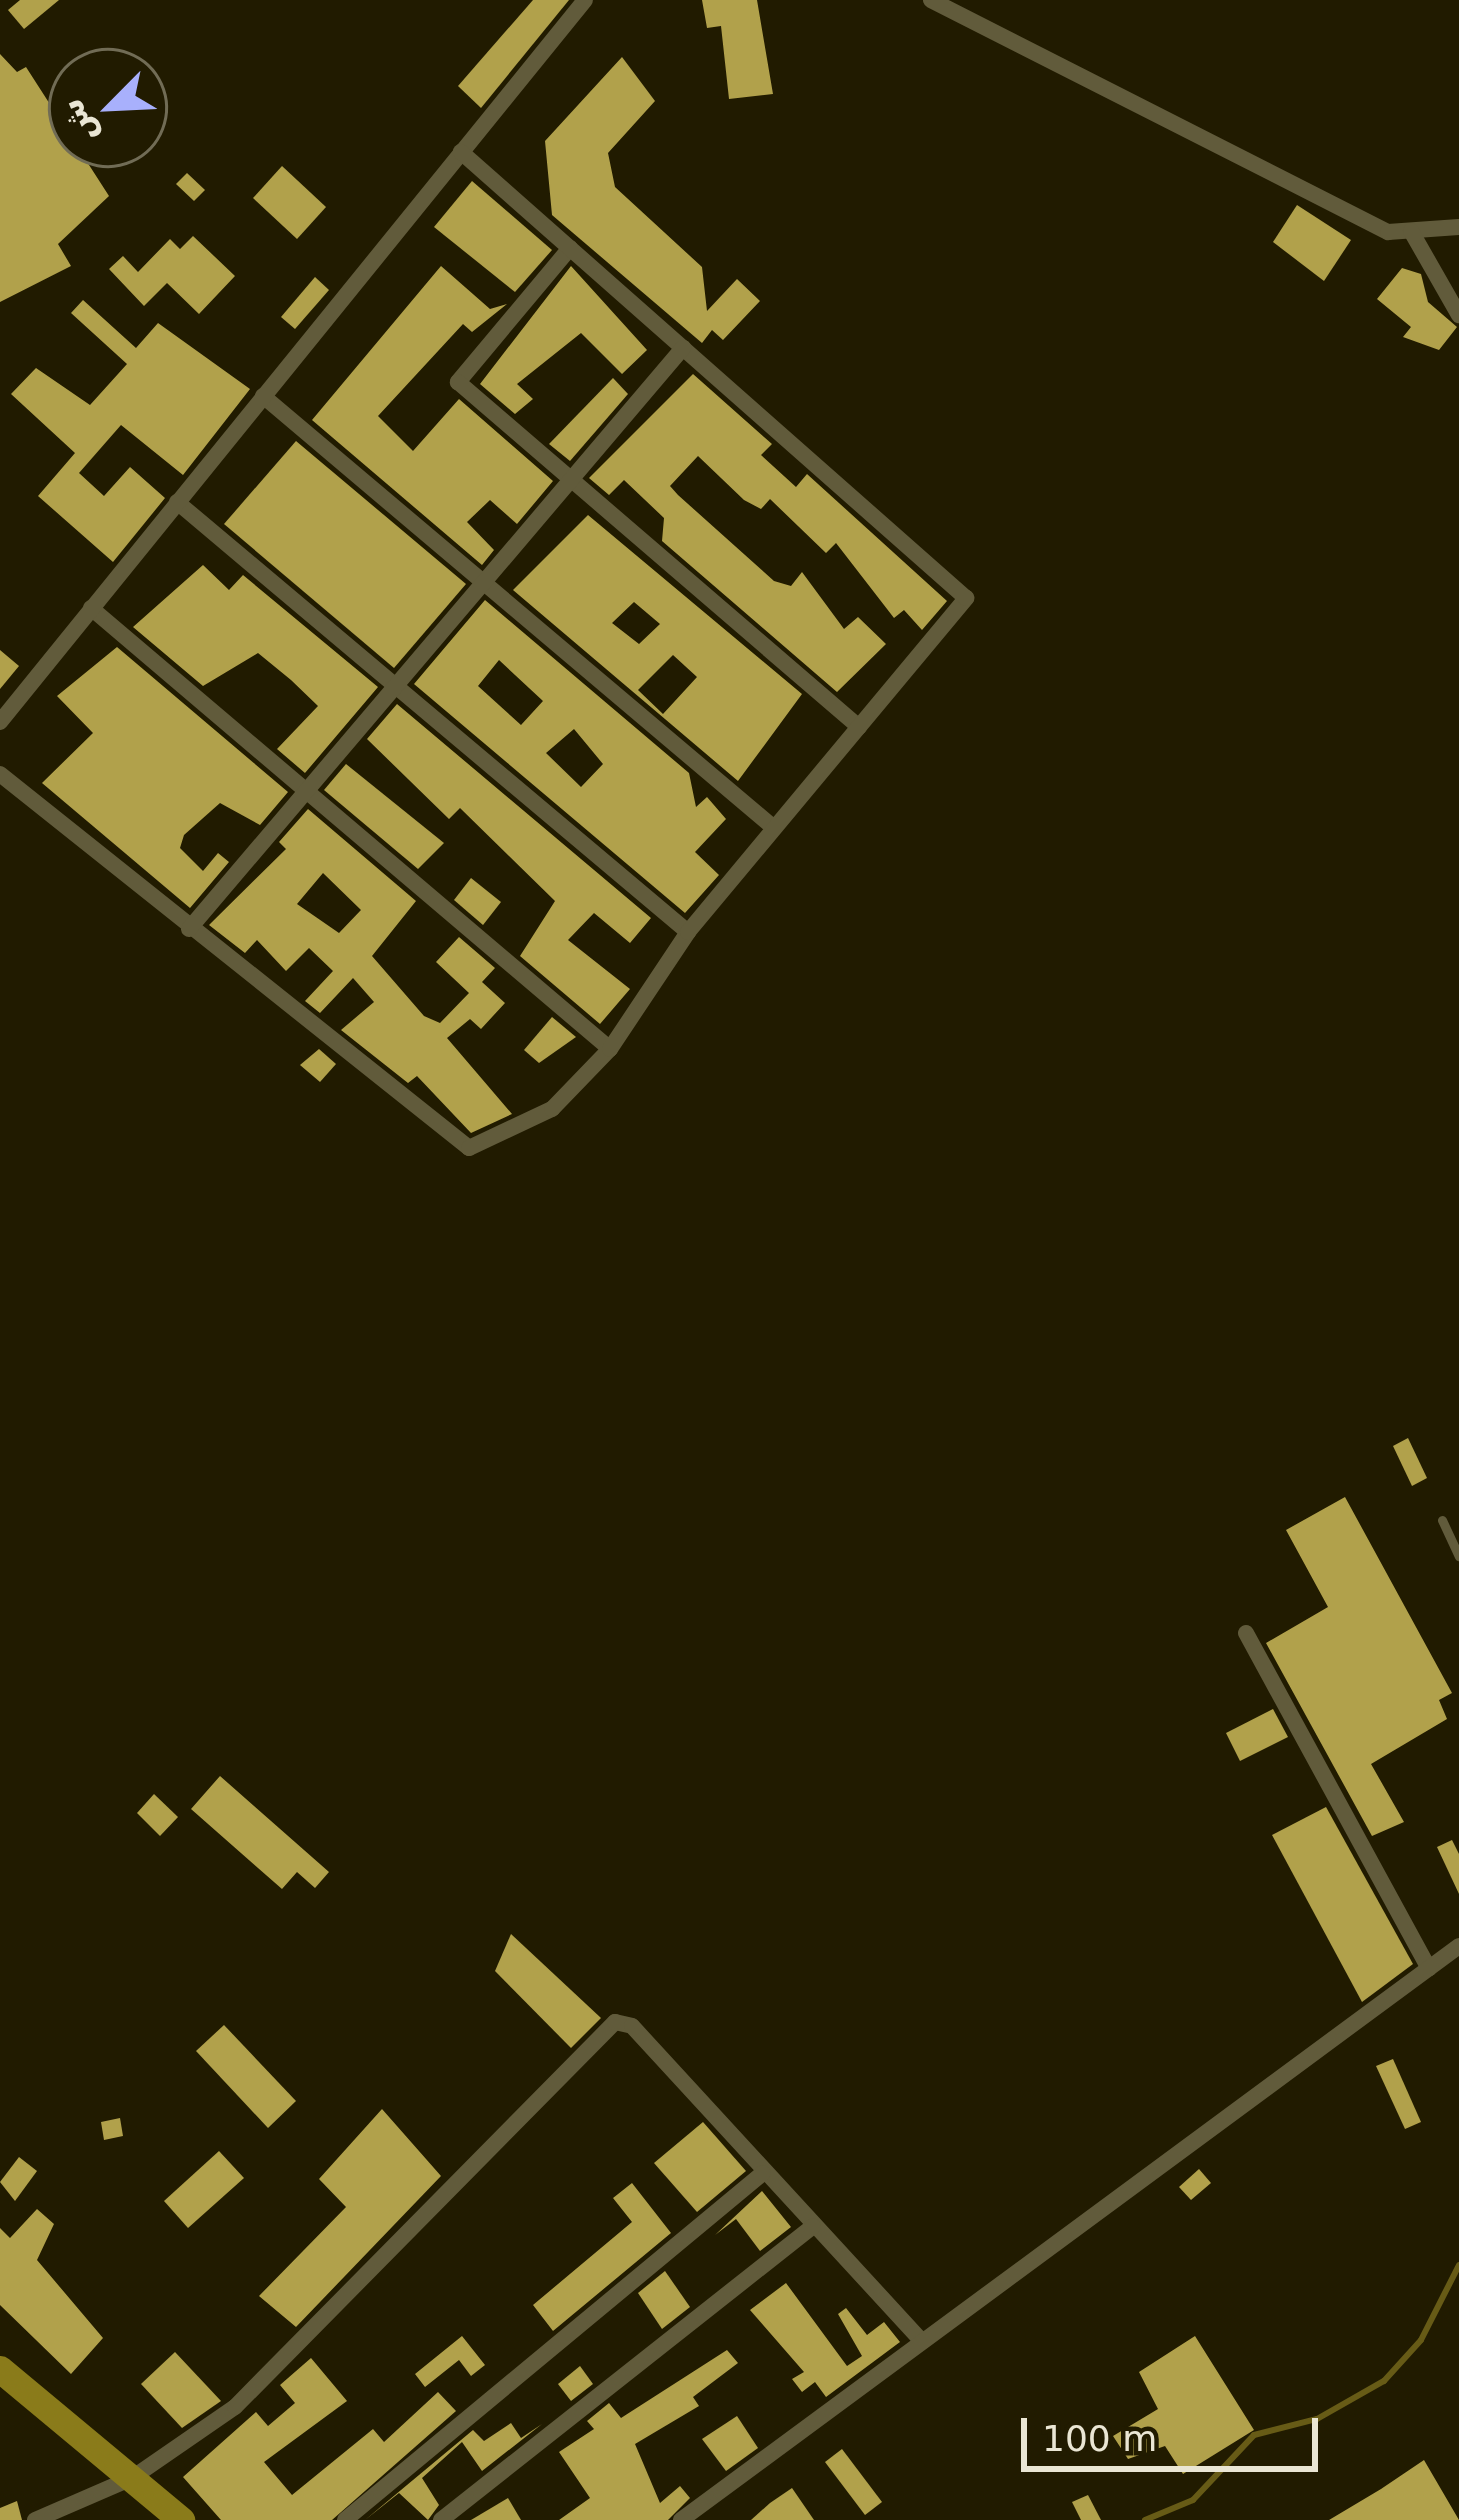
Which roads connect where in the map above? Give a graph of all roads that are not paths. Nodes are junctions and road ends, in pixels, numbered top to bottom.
1 (585, 0) edge
2 (932, 0) edge
3 (461, 152) junction
4 (1459, 227) edge
5 (1411, 231) junction
6 (570, 248) junction
7 (1459, 315) edge
8 (683, 348) junction
9 (263, 396) junction
10 (570, 480) junction
11 (177, 502) junction
12 (482, 581) junction
13 (91, 608) junction
14 (391, 688) junction
15 (0, 722) edge
16 (859, 727) junction
17 (0, 774) edge
18 (304, 789) junction
19 (775, 828) junction
20 (189, 929) junction
21 (688, 932) junction
22 (610, 1049) junction
23 (1442, 1520) dead end
24 (1459, 1556) edge
25 (1246, 1633) dead end
26 (1459, 1946) edge
27 (1429, 1967) junction
28 (763, 2174) junction
29 (813, 2226) junction
30 (920, 2339) junction
31 (0, 2369) edge
32 (132, 2478) junction
33 (35, 2520) edge
34 (181, 2520) edge
35 (345, 2520) edge
36 (441, 2520) edge
37 (681, 2520) edge

1 - 3 street
2 - 5 street
3 - 6 street
3 - 9 street
4 - 5 street
5 - 7 street
6 - 8 street
6 - 10 street
8 - 10 street
8 - 16 street
9 - 11 street
9 - 12 street
10 - 12 street
10 - 16 street
11 - 13 street
11 - 14 street
12 - 14 street
12 - 19 street
13 - 15 street
13 - 18 street
14 - 18 street
14 - 21 street
16 - 19 street
17 - 20 street
18 - 20 street
18 - 22 street
19 - 21 street
20 - 22 street
21 - 22 street
23 - 24 lane
25 - 27 street
26 - 27 street
27 - 30 street
28 - 29 street
28 - 32 street
28 - 35 street
29 - 30 street
29 - 36 street
30 - 37 street
31 - 32 main road
32 - 33 street
32 - 34 main road

